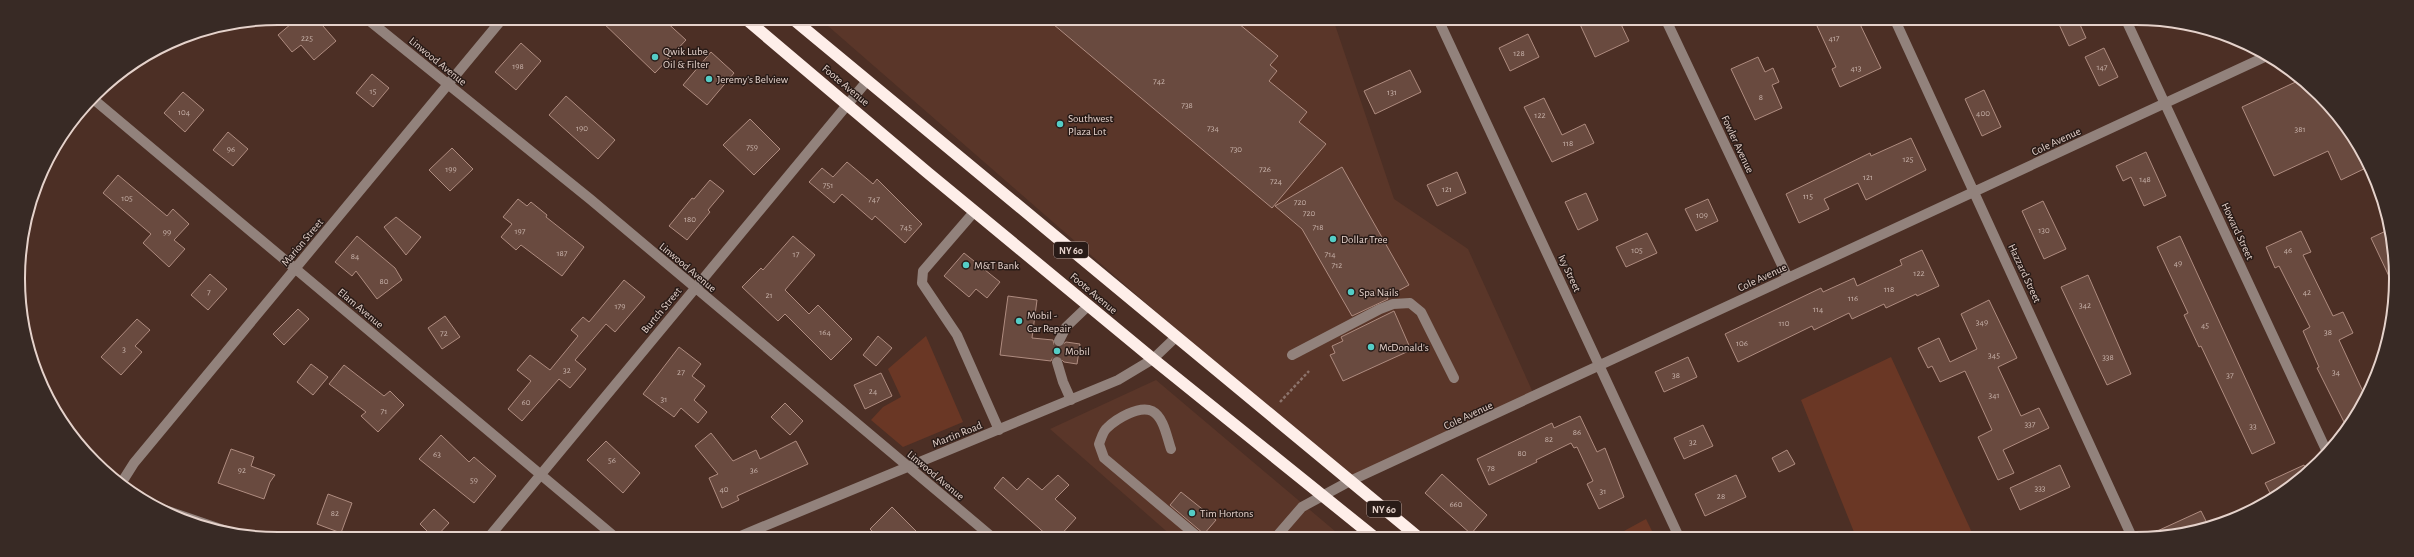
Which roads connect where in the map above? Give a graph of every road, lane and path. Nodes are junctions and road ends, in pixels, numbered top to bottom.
1 (375, 25) edge
2 (497, 25) edge
3 (753, 25) edge
4 (800, 25) edge
5 (1441, 25) edge
6 (1668, 25) edge
7 (1897, 25) edge
8 (2128, 25) edge
9 (2261, 59) edge
10 (866, 81) junction
11 (448, 85) junction
12 (96, 102) edge
13 (847, 103) junction
14 (2165, 104) junction
15 (1974, 192) junction
16 (974, 212) junction
17 (296, 268) junction
18 (1788, 278) junction
19 (695, 288) junction
20 (1088, 306) junction
21 (1176, 337) junction
22 (1059, 341) tunnel mouth
23 (1292, 355) dead end
24 (1153, 359) junction
25 (1057, 362) tunnel mouth
26 (1601, 366) junction
27 (1309, 371) dead end
28 (1454, 378) dead end
29 (1071, 400) junction
30 (1280, 402) dead end
31 (999, 430) junction
32 (2325, 447) edge
33 (1171, 449) dead end
34 (908, 467) junction
35 (540, 475) junction
36 (124, 480) edge
37 (1350, 481) junction
38 (1324, 495) junction
39 (493, 532) edge
40 (608, 532) edge
41 (750, 532) edge
42 (986, 532) edge
43 (1192, 532) edge
44 (1280, 532) edge
45 (1368, 532) edge
46 (1412, 532) edge
47 (1677, 532) edge
48 (2130, 532) edge

1 - 11 street, Linwood Avenue
2 - 11 street, Marion Street
3 - 13 highway, Foote Avenue / NY 60
4 - 10 highway, Foote Avenue / NY 60
5 - 26 street, Ivy Street
6 - 18 street, Fowler Avenue
7 - 15 street, Hazzard Street
8 - 14 street, Howard Street
9 - 14 street, Cole Avenue
10 - 13 street, Burtch Street
10 - 21 highway, Foote Avenue / NY 60
11 - 17 street, Marion Street
11 - 19 street, Linwood Avenue
12 - 17 street, Elam Avenue
13 - 16 highway, Foote Avenue / NY 60
13 - 19 street, Burtch Street
14 - 15 street, Cole Avenue
14 - 32 street, Howard Street
15 - 18 street, Cole Avenue
15 - 48 street, Hazzard Street
16 - 20 highway, Foote Avenue / NY 60
16 - 31 street
17 - 35 street, Elam Avenue
17 - 36 street, Marion Street
18 - 26 street, Cole Avenue
19 - 34 street, Linwood Avenue
19 - 35 street, Burtch Street
20 - 22 street
20 - 24 highway, Foote Avenue / NY 60
21 - 24 street, Martin Road
21 - 37 highway, Foote Avenue / NY 60
23 - 28 street
24 - 29 street, Martin Road
24 - 38 highway, Foote Avenue / NY 60
25 - 29 street
26 - 37 street, Cole Avenue
26 - 47 street, Ivy Street
27 - 30 path
29 - 31 street, Martin Road
31 - 34 street, Martin Road
33 - 43 street
34 - 41 street, Martin Road
34 - 42 street, Linwood Avenue
35 - 39 street, Burtch Street
35 - 40 street, Elam Avenue
37 - 38 street, Cole Avenue
37 - 46 highway, Foote Avenue / NY 60
38 - 44 street, Cole Avenue
38 - 45 highway, Foote Avenue / NY 60

